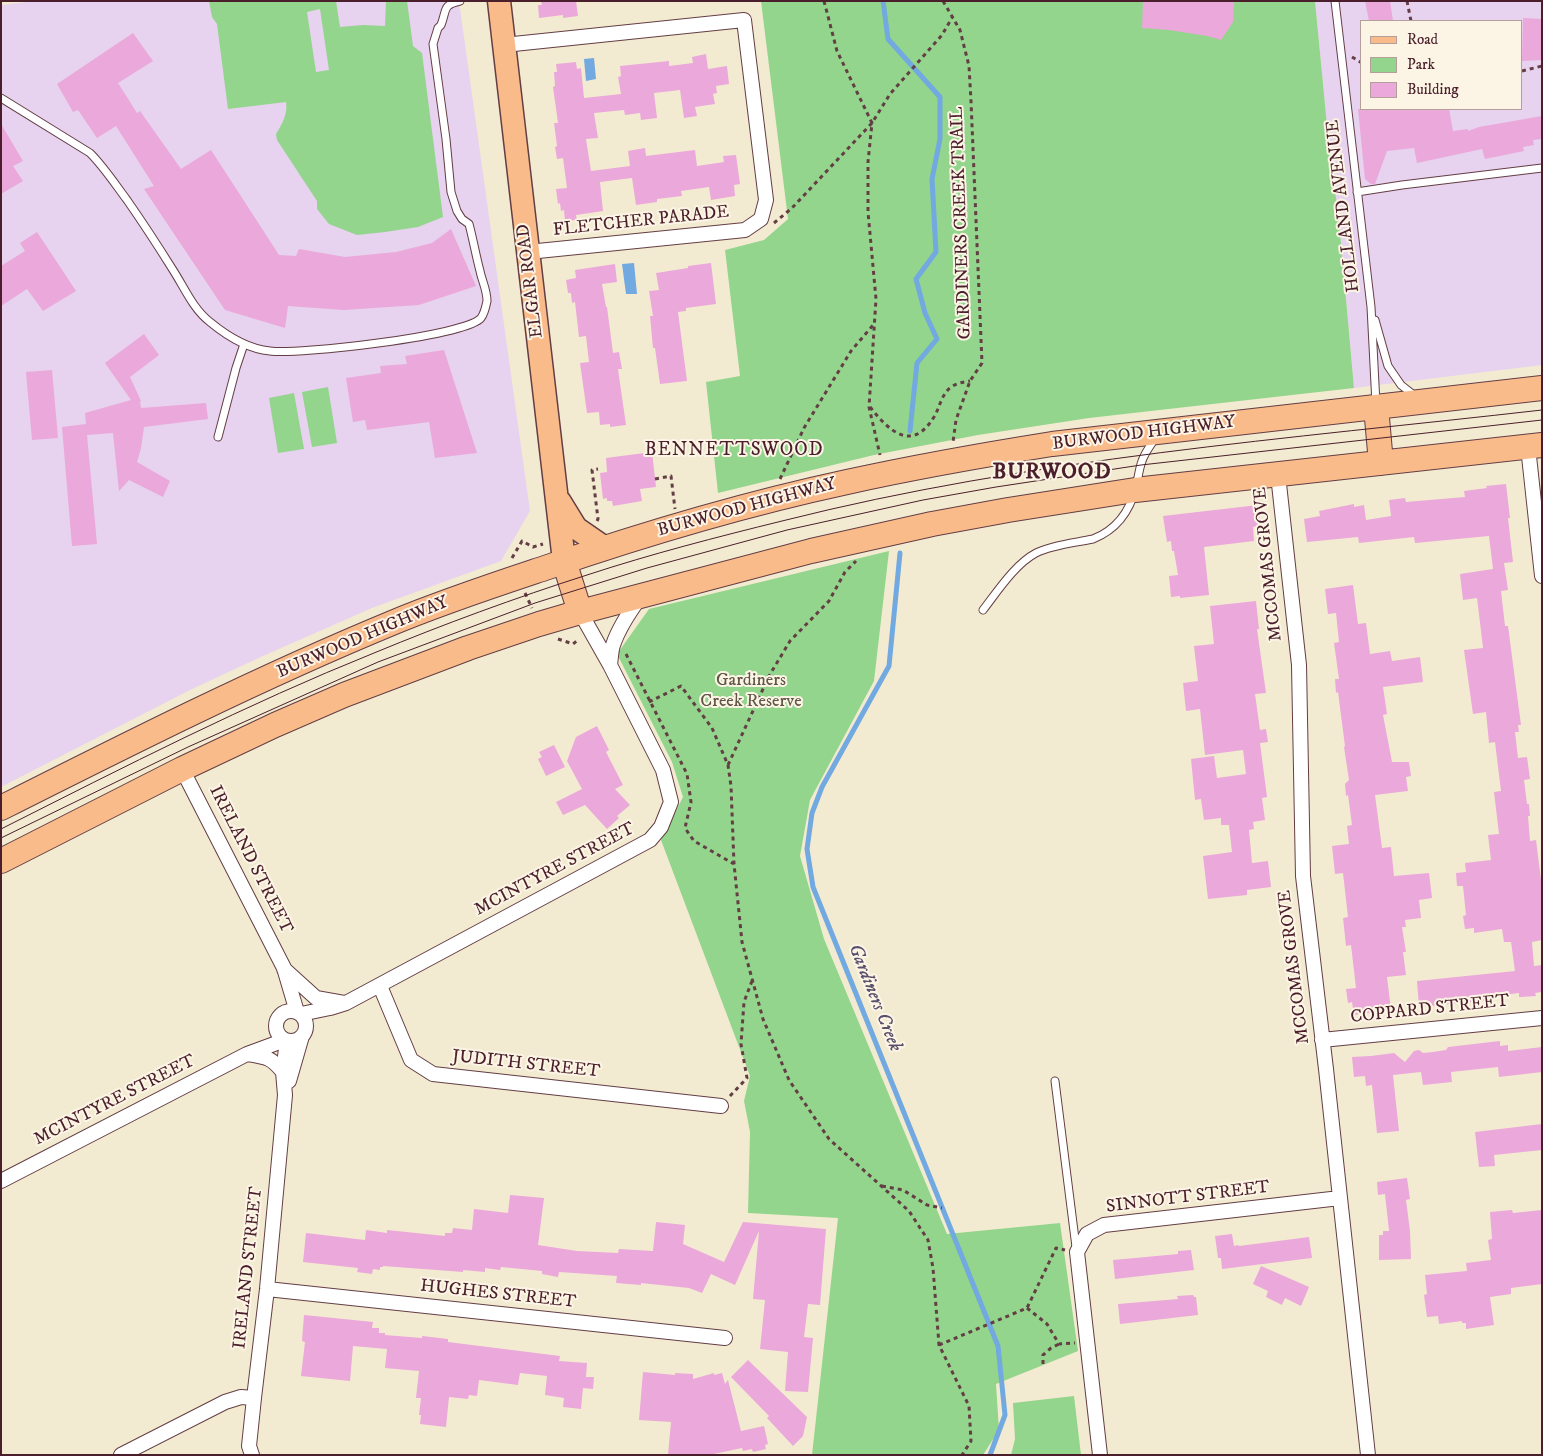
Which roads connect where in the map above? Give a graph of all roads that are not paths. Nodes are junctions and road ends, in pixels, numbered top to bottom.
1 (460, 1) edge
2 (499, 1) edge
3 (1335, 1) edge
4 (504, 45) junction
5 (1, 98) edge
6 (1542, 168) edge
7 (1357, 192) junction
8 (528, 252) junction
9 (1371, 307) junction
10 (244, 344) junction
11 (1542, 388) edge
12 (1424, 402) junction
13 (1376, 407) junction
14 (1160, 432) junction
15 (218, 437) dead end
16 (1535, 446) edge
17 (1381, 463) junction
18 (1278, 475) junction
19 (1135, 490) junction
20 (556, 495) junction
21 (605, 548) junction
22 (562, 551) junction
23 (1542, 576) edge
24 (642, 595) junction
25 (983, 610) dead end
26 (580, 612) junction
27 (610, 665) junction
28 (182, 769) junction
29 (1, 808) edge
30 (1, 861) edge
31 (284, 968) junction
32 (380, 986) junction
33 (346, 1003) junction
34 (1542, 1018) edge
35 (298, 1019) junction
36 (276, 1028) junction
37 (286, 1040) junction
38 (1322, 1040) junction
39 (247, 1054) junction
40 (283, 1072) junction
41 (1055, 1081) dead end
42 (285, 1095) junction
43 (721, 1106) road end
44 (1, 1181) edge
45 (1340, 1198) junction
46 (1077, 1252) junction
47 (267, 1289) junction
48 (725, 1338) dead end
49 (254, 1398) junction
50 (248, 1452) edge
51 (121, 1455) edge
52 (1100, 1455) edge
53 (1368, 1455) edge

1 - 10 lane
2 - 4 main road, ELGAR ROAD
3 - 7 lane, HOLLAND AVENUE
4 - 8 main road, ELGAR ROAD
4 - 8 street, FLETCHER PARADE
5 - 10 lane
6 - 7 lane
7 - 9 lane, HOLLAND AVENUE
8 - 20 main road, ELGAR ROAD
9 - 12 lane
9 - 13 lane, HOLLAND AVENUE
10 - 15 lane
11 - 12 highway, BURWOOD HIGHWAY
12 - 13 highway, BURWOOD HIGHWAY
13 - 14 highway, BURWOOD HIGHWAY
13 - 17 highway
14 - 19 lane
14 - 21 highway, BURWOOD HIGHWAY
16 - 17 highway
16 - 23 street
17 - 18 highway
18 - 19 highway
18 - 38 street, MCCOMAS GROVE
19 - 24 highway
19 - 25 lane
20 - 21 main road
20 - 22 main road, ELGAR ROAD
21 - 22 highway, BURWOOD HIGHWAY
22 - 26 highway
22 - 29 highway, BURWOOD HIGHWAY
24 - 26 highway
24 - 27 street
26 - 27 street, MCINTYRE STREET
26 - 28 highway
27 - 32 street, MCINTYRE STREET
28 - 30 highway
28 - 31 street, IRELAND STREET
31 - 33 street
31 - 35 street, IRELAND STREET
32 - 33 street, MCINTYRE STREET
32 - 43 street, JUDITH STREET
33 - 35 street, MCINTYRE STREET
34 - 38 street, COPPARD STREET
35 - 36 street, MCINTYRE STREET
35 - 37 street, MCINTYRE STREET
35 - 42 street, IRELAND STREET
36 - 37 street
36 - 39 street, MCINTYRE STREET
37 - 39 street, MCINTYRE STREET
37 - 40 street, IRELAND STREET
38 - 45 street, MCCOMAS GROVE
39 - 40 street
39 - 44 street, MCINTYRE STREET
40 - 42 street, IRELAND STREET
41 - 46 lane
42 - 47 street, IRELAND STREET
45 - 46 street, SINNOTT STREET
45 - 53 street, MCCOMAS GROVE
46 - 52 street
47 - 48 street, HUGHES STREET
47 - 49 street, IRELAND STREET
49 - 50 street, IRELAND STREET
49 - 51 street

